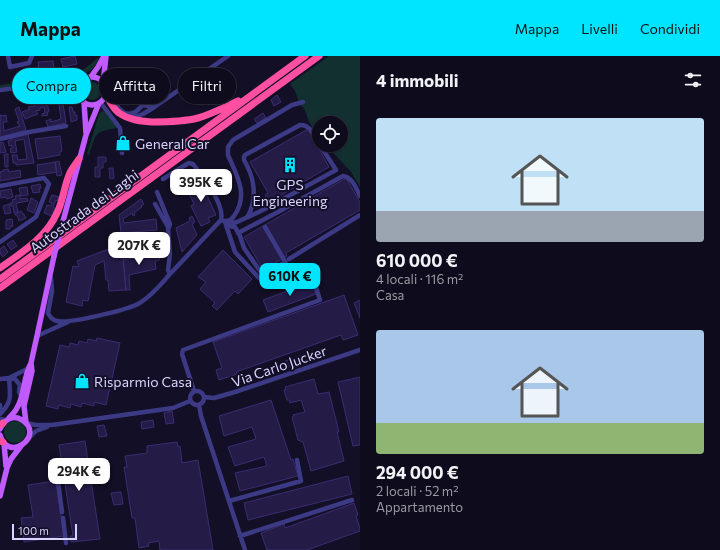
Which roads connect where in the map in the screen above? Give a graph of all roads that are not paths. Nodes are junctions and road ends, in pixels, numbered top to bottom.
1 (8, 56) edge
2 (32, 56) edge
3 (105, 56) edge
4 (228, 56) edge
5 (305, 56) edge
6 (319, 56) edge
7 (104, 68) edge
8 (91, 77) edge
9 (12, 88) edge
10 (0, 90) edge
11 (249, 96) junction
12 (99, 102) edge
13 (303, 102) dead end
14 (84, 104) edge
15 (87, 104) edge
16 (99, 104) edge
17 (102, 104) edge
18 (111, 104) edge
19 (116, 104) edge
20 (153, 108) junction
21 (127, 118) junction
22 (66, 126) dead end
23 (312, 132) edge
24 (86, 135) junction
25 (0, 139) edge
26 (325, 152) edge
27 (122, 153) dead end
28 (79, 159) junction
29 (163, 179) dead end
30 (0, 186) edge
31 (157, 192) dead end
32 (360, 196) edge
33 (155, 204) dead end
34 (360, 216) edge
35 (247, 217) junction
36 (224, 222) junction
37 (265, 227) dead end
38 (168, 230) junction
39 (238, 233) junction
40 (0, 242) edge
41 (289, 259) dead end
42 (282, 264) dead end
43 (0, 268) edge
44 (293, 271) junction
45 (51, 272) junction
46 (170, 274) junction
47 (0, 279) edge
48 (0, 289) edge
49 (70, 321) junction
50 (37, 336) junction
51 (360, 350) edge
52 (31, 363) junction
53 (27, 370) junction
54 (9, 378) junction
55 (0, 379) edge
56 (194, 391) junction
57 (21, 395) junction
58 (204, 397) junction
59 (190, 401) junction
60 (0, 404) edge
61 (199, 404) junction
62 (0, 408) edge
63 (0, 414) edge
64 (3, 423) edge
65 (26, 423) junction
66 (52, 425) junction
67 (2, 440) edge
68 (28, 440) junction
69 (21, 446) junction
70 (297, 460) dead end
71 (7, 468) junction
72 (57, 474) dead end
73 (0, 496) edge
74 (352, 500) dead end
75 (229, 501) junction
76 (62, 512) dead end
77 (63, 518) dead end
78 (240, 536) junction
79 (66, 543) dead end
80 (245, 550) edge

1 - 2 street
3 - 7 main road
3 - 8 main road
4 - 20 street
5 - 11 highway, Autostrada dei Laghi
6 - 48 highway, Autostrada dei Laghi
9 - 10 street
11 - 21 highway
11 - 47 highway, Autostrada dei Laghi
12 - 15 main road
13 - 36 street
14 - 24 main road
16 - 24 main road
17 - 27 street
18 - 21 highway
19 - 20 street
20 - 21 street
22 - 25 street
23 - 35 street
24 - 28 main road
26 - 35 street
28 - 43 highway
28 - 45 main road, bridge
29 - 36 street
30 - 40 street
31 - 38 street
32 - 39 street
33 - 38 street
34 - 41 street
35 - 36 street
36 - 39 street
36 - 44 street
36 - 46 street
37 - 44 street
38 - 46 street
39 - 42 street
44 - 56 street
45 - 49 street
45 - 50 main road
46 - 49 street
49 - 50 street
50 - 52 main road
51 - 58 street, Via Carlo Jucker
52 - 53 main road
52 - 65 main road
53 - 54 street
53 - 57 main road
54 - 55 street
54 - 57 street
54 - 63 street
56 - 58 street
56 - 59 street
57 - 64 main road
58 - 61 street
59 - 61 street
59 - 66 street
60 - 62 street
61 - 75 street
64 - 65 main road
65 - 66 street
65 - 68 main road
66 - 68 street
67 - 69 main road
67 - 71 main road
68 - 69 main road
69 - 71 main road
70 - 75 street
71 - 73 main road
72 - 76 street
74 - 78 street
75 - 78 street
77 - 79 street
78 - 80 street

